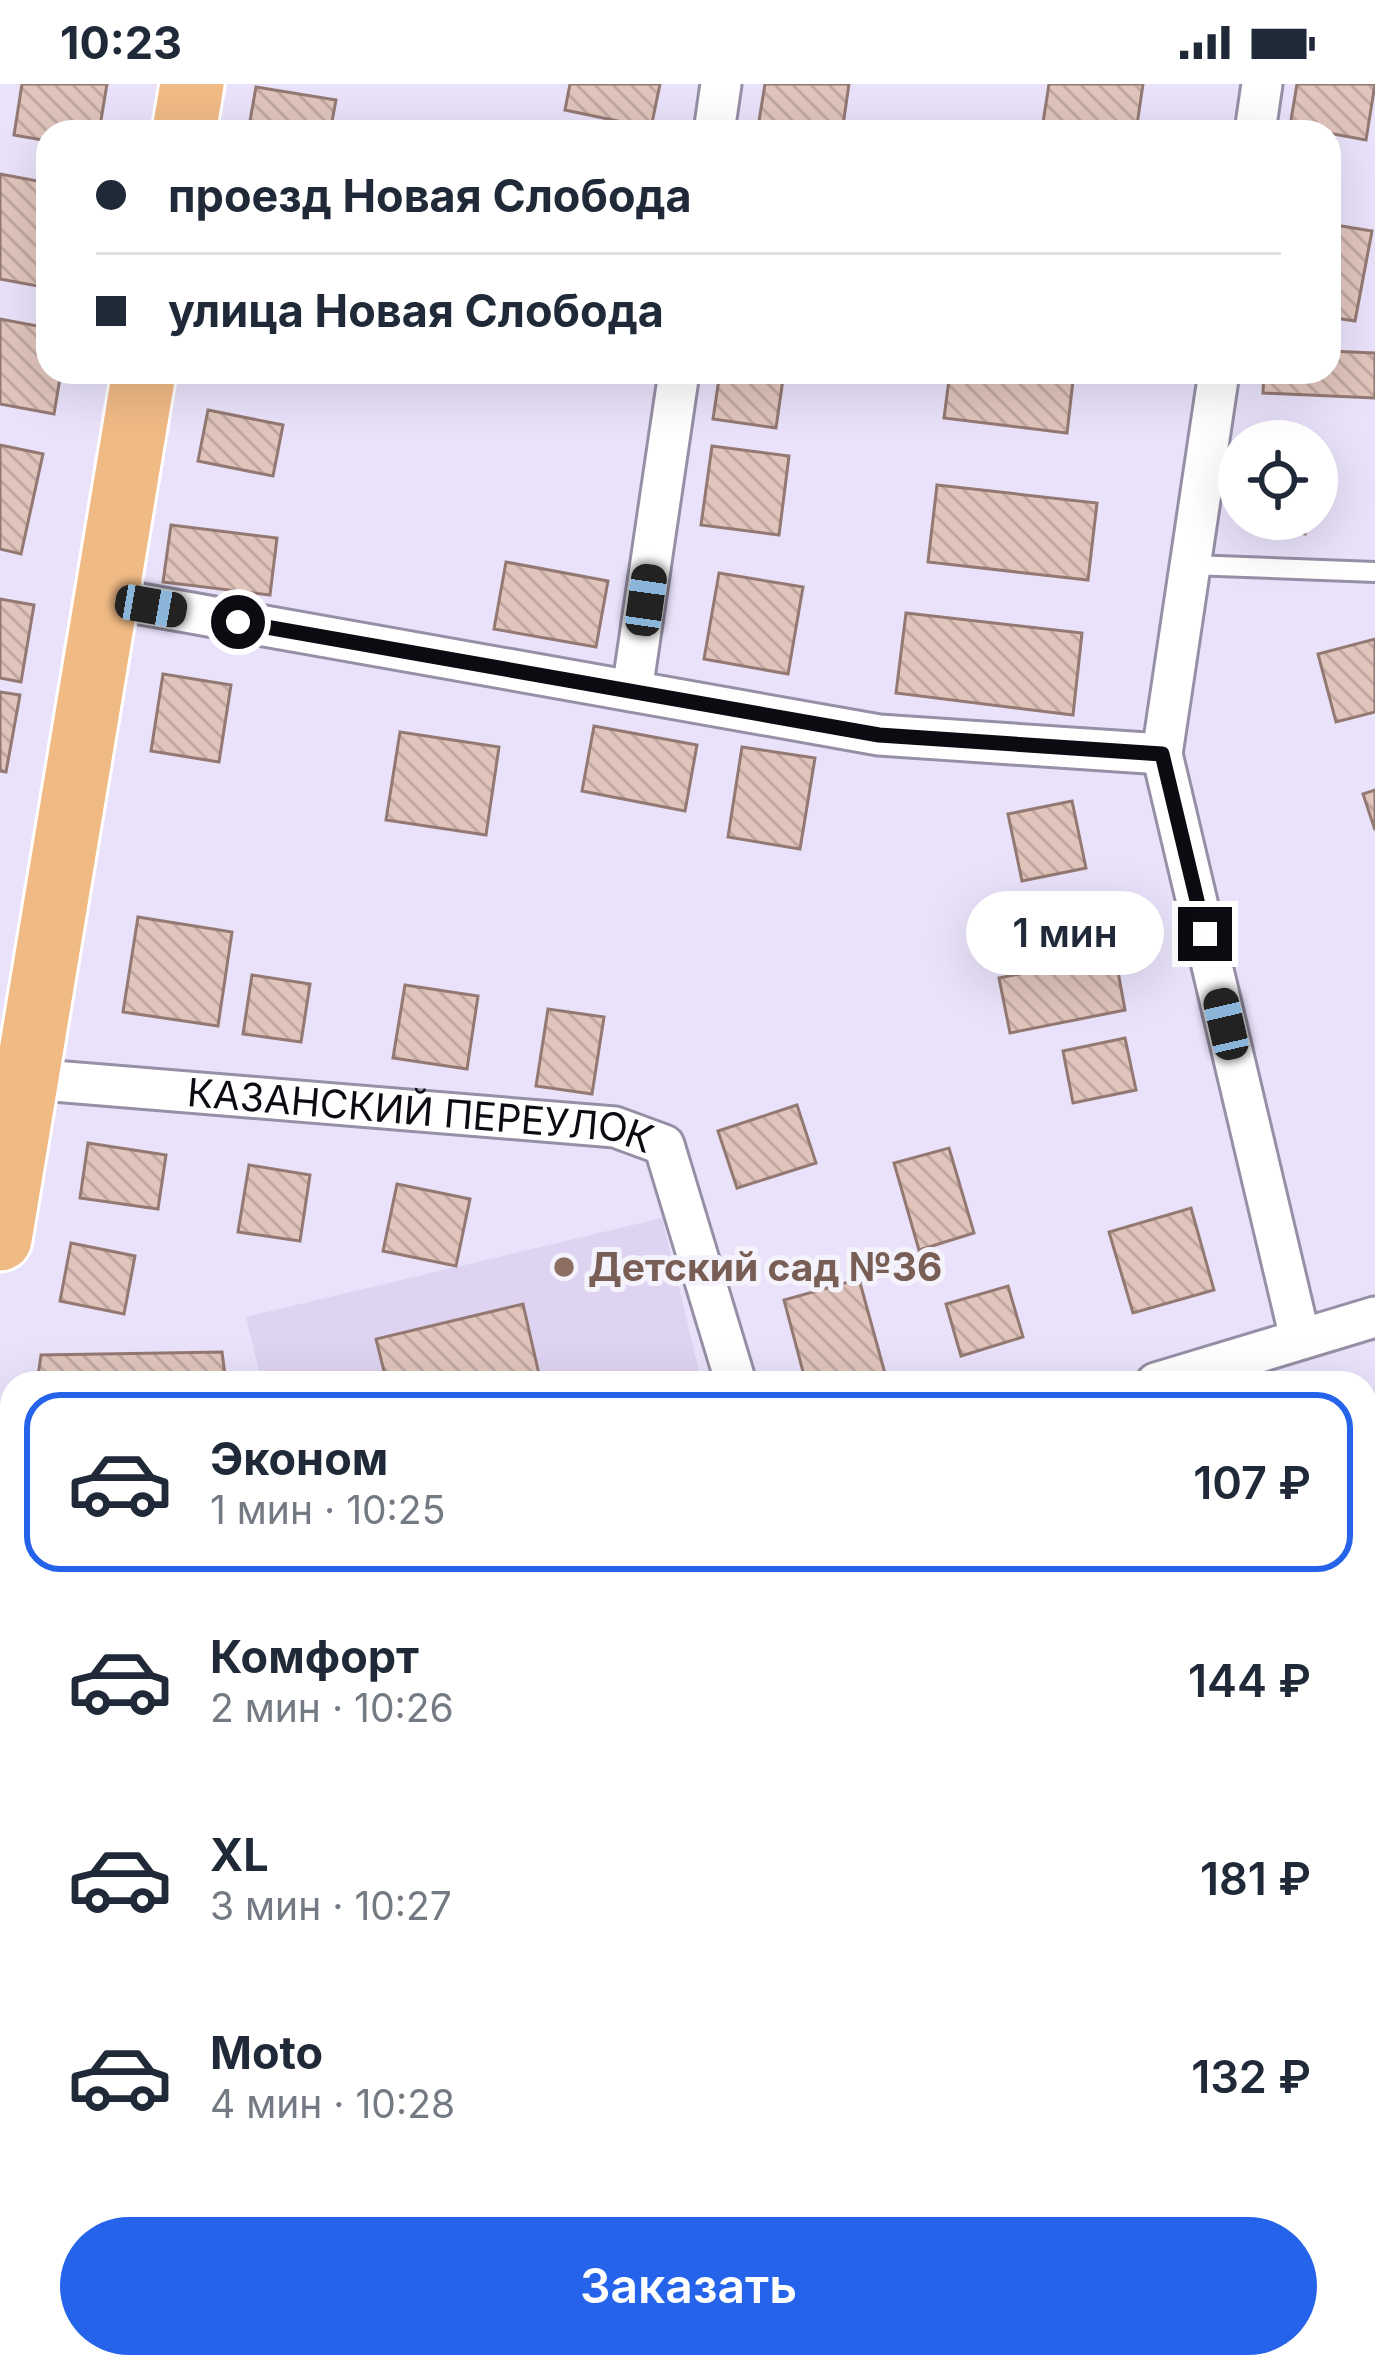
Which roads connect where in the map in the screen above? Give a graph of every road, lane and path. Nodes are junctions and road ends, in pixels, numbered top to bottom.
1 (192, 84) edge
2 (721, 84) edge
3 (1262, 84) edge
4 (186, 120) edge
5 (716, 120) edge
6 (1257, 120) edge
7 (142, 384) edge
8 (677, 384) edge
9 (1218, 384) edge
10 (1191, 565) junction
11 (1375, 572) edge
12 (107, 598) junction
13 (632, 692) junction
14 (1162, 754) junction
15 (13, 1078) edge
16 (0, 1239) edge
17 (1375, 1317) edge
18 (1300, 1338) junction
19 (732, 1371) edge
20 (1194, 1371) edge

1 - 4 main road
2 - 5 street
3 - 6 street
7 - 12 main road
8 - 13 street
9 - 10 street
10 - 11 lane
10 - 14 street
12 - 13 street
12 - 15 main road
13 - 14 street
14 - 18 street
15 - 16 main road
15 - 19 street, КАЗАНСКИЙ ПЕРЕУЛОК
17 - 18 street
18 - 20 street

